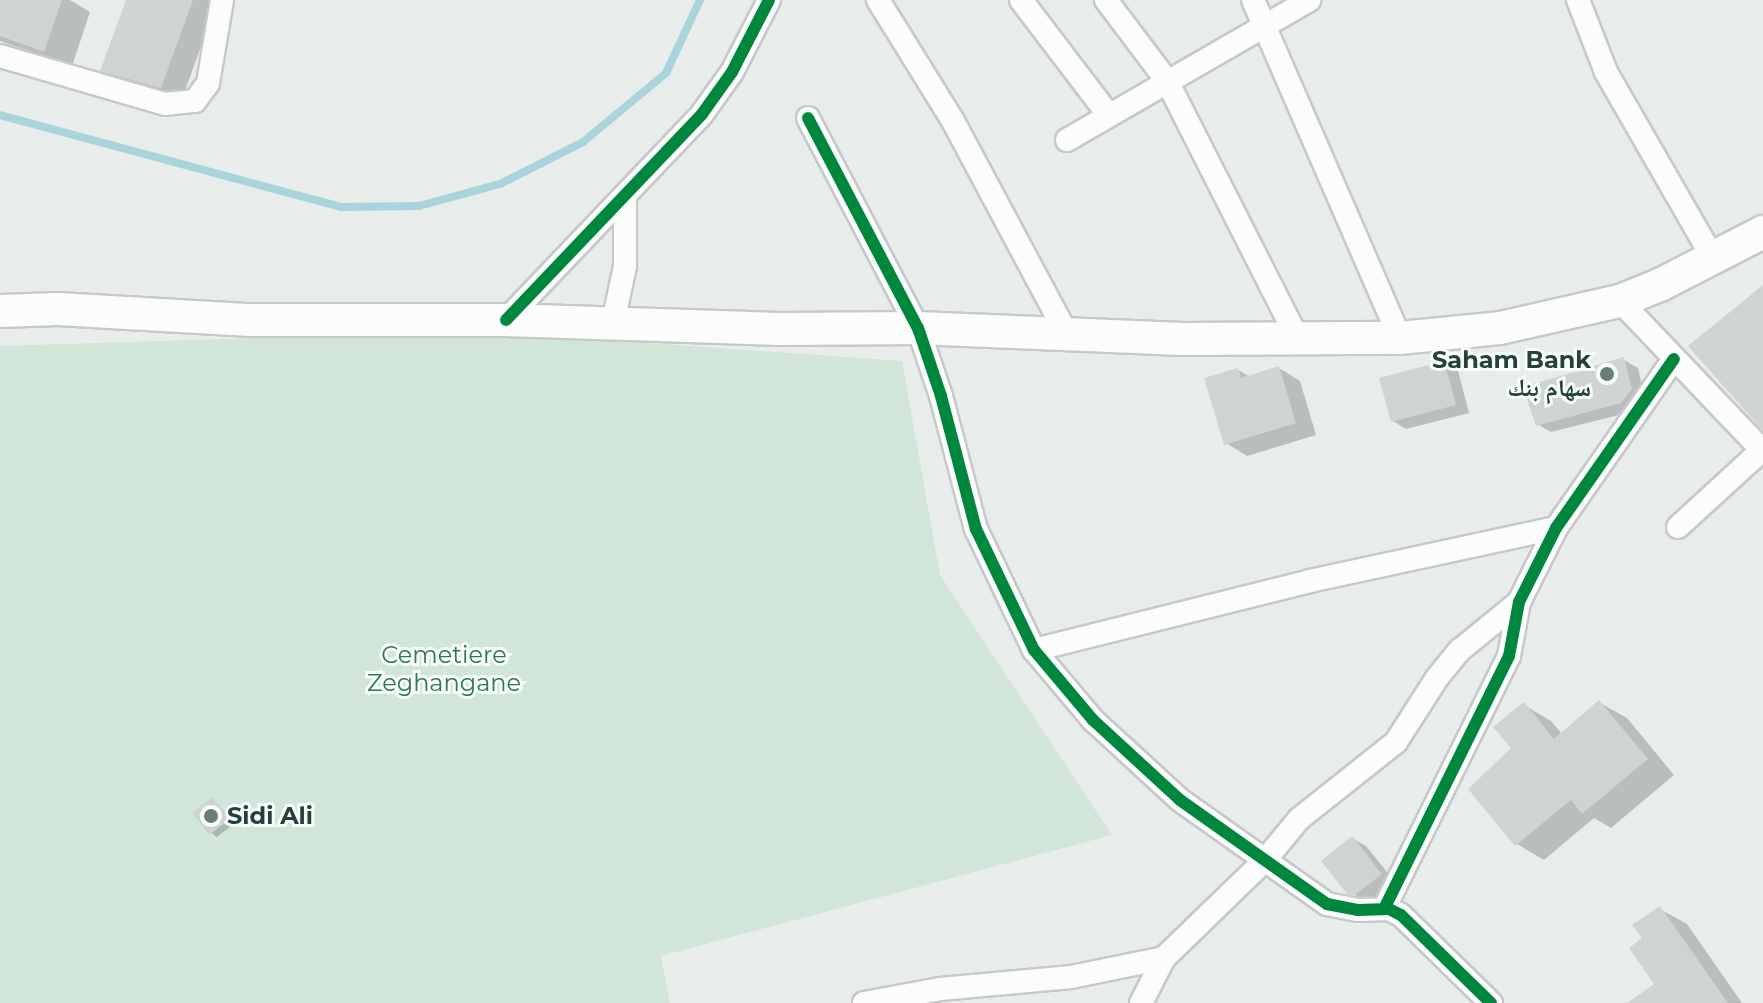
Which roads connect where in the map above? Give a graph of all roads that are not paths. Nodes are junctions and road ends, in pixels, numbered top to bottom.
1 (222, 0) edge
2 (769, 0) edge
3 (878, 0) edge
4 (1021, 0) edge
5 (1106, 0) edge
6 (1253, 0) edge
7 (1309, 0) edge
8 (1578, 0) edge
9 (1267, 25) junction
10 (0, 56) edge
11 (1167, 81) junction
12 (1108, 114) junction
13 (808, 118) dead end
14 (1067, 140) dead end
15 (625, 197) junction
16 (1761, 236) edge
17 (1713, 258) junction
18 (1620, 301) junction
19 (0, 311) edge
20 (506, 320) junction
21 (613, 323) junction
22 (918, 328) junction
23 (1068, 336) junction
24 (1400, 338) junction
25 (1298, 339) junction
26 (1674, 359) junction
27 (1762, 449) edge
28 (1678, 527) dead end
29 (1556, 528) junction
30 (1519, 602) junction
31 (1034, 650) junction
32 (1266, 859) junction
33 (1384, 909) junction
34 (1164, 958) junction
35 (864, 1003) edge
36 (1141, 1003) edge
37 (1491, 1003) edge

1 - 10 street
2 - 15 street
3 - 23 street
4 - 12 street
5 - 11 street
6 - 9 street
7 - 9 street
8 - 17 street
9 - 11 street
9 - 24 street
11 - 12 street
11 - 25 street
12 - 14 street
13 - 22 street
15 - 20 street
15 - 21 street
16 - 17 main road
17 - 18 main road
18 - 24 main road
18 - 26 street
19 - 20 main road
20 - 21 main road
21 - 22 main road
22 - 23 main road
22 - 31 street
23 - 25 main road
24 - 25 main road
26 - 27 street
26 - 29 street
27 - 28 street
29 - 30 street
29 - 31 street
30 - 32 street
30 - 33 street
31 - 32 street
32 - 33 street
32 - 34 street
33 - 37 street
34 - 35 street
34 - 36 street

